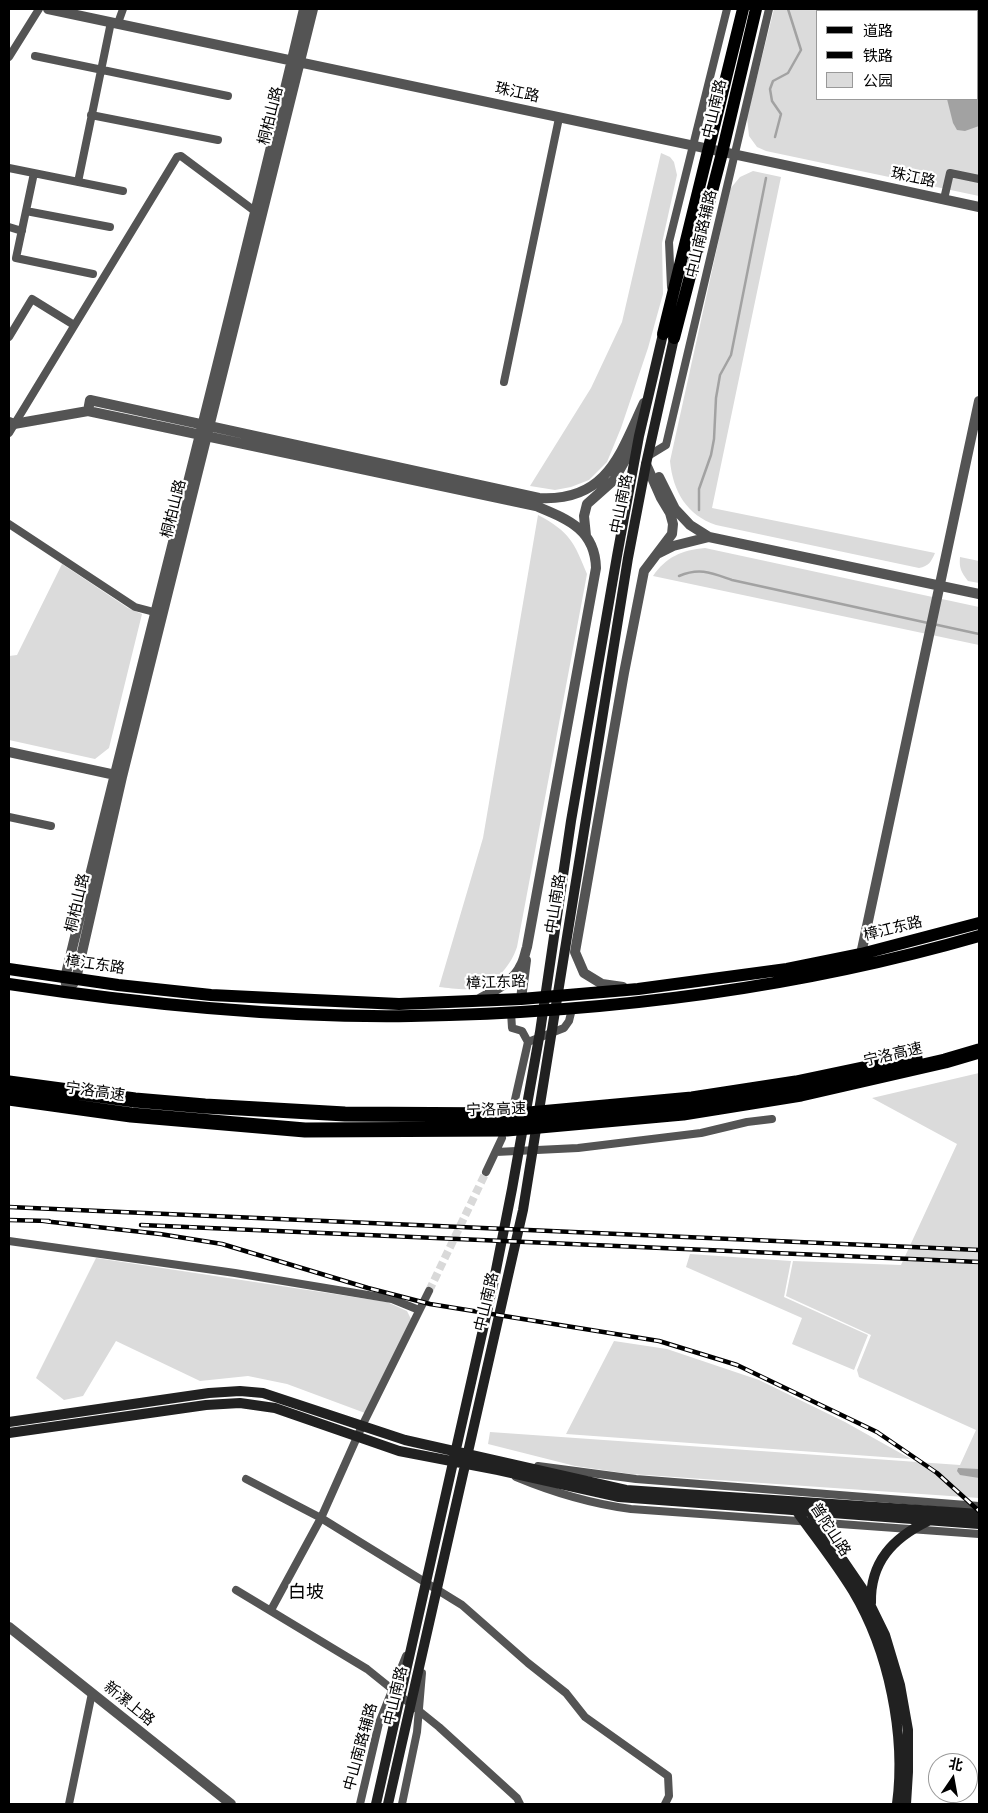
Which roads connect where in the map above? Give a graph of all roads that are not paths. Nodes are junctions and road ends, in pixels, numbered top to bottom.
1 (39, 9) edge
2 (48, 9) edge
3 (123, 9) edge
4 (727, 9) edge
5 (743, 9) edge
6 (756, 9) edge
7 (769, 9) edge
8 (304, 10) edge
9 (114, 23) junction
10 (34, 56) dead end
11 (9, 57) edge
12 (296, 60) junction
13 (101, 70) junction
14 (228, 96) dead end
15 (92, 115) junction
16 (559, 118) junction
17 (218, 140) dead end
18 (693, 146) junction
19 (708, 150) junction
20 (728, 154) junction
21 (9, 168) edge
22 (34, 173) junction
23 (979, 179) edge
24 (78, 182) junction
25 (123, 191) dead end
26 (944, 199) junction
27 (979, 207) edge
28 (26, 211) junction
29 (256, 212) junction
30 (9, 227) edge
31 (110, 227) dead end
32 (22, 231) junction
33 (93, 274) dead end
34 (672, 300) junction
35 (74, 325) junction
36 (668, 336) junction
37 (9, 337) edge
38 (504, 382) dead end
39 (649, 392) junction
40 (979, 401) edge
41 (10, 426) edge
42 (205, 430) junction
43 (639, 436) junction
44 (647, 460) junction
45 (9, 524) edge
46 (586, 537) junction
47 (709, 537) junction
48 (653, 557) junction
49 (940, 585) junction
50 (979, 594) edge
51 (154, 612) junction
52 (9, 752) edge
53 (118, 776) junction
54 (9, 817) edge
55 (51, 826) dead end
56 (979, 923) edge
57 (979, 936) edge
58 (527, 946) junction
59 (861, 954) junction
60 (9, 969) edge
61 (71, 978) junction
62 (9, 984) edge
63 (638, 989) junction
64 (68, 993) junction
65 (521, 999) junction
66 (478, 1000) junction
67 (572, 1009) junction
68 (510, 1012) junction
69 (979, 1041) edge
70 (528, 1042) junction
71 (979, 1052) edge
72 (9, 1083) edge
73 (9, 1098) edge
74 (514, 1104) dead end
75 (772, 1119) dead end
76 (502, 1138) dead end
77 (496, 1152) junction
78 (486, 1172) tunnel mouth
79 (9, 1242) edge
80 (427, 1294) tunnel mouth
81 (420, 1309) junction
82 (9, 1422) edge
83 (362, 1426) junction
84 (9, 1433) edge
85 (358, 1436) junction
86 (500, 1466) junction
87 (246, 1479) dead end
88 (799, 1502) junction
89 (979, 1506) edge
90 (812, 1512) junction
91 (979, 1514) edge
92 (320, 1518) junction
93 (930, 1520) junction
94 (804, 1521) junction
95 (818, 1522) junction
96 (979, 1524) edge
97 (914, 1528) junction
98 (979, 1534) edge
99 (236, 1590) dead end
100 (871, 1607) junction
101 (271, 1610) junction
102 (9, 1628) edge
103 (411, 1642) junction
104 (424, 1646) junction
105 (92, 1693) junction
106 (69, 1804) edge
107 (231, 1804) edge
108 (360, 1804) edge
109 (376, 1804) edge
110 (388, 1804) edge
111 (402, 1804) edge
112 (520, 1804) edge
113 (665, 1804) edge
114 (897, 1804) edge
115 (906, 1804) edge

1 - 11 street
2 - 9 street, 珠江路
3 - 9 street
4 - 18 street, 中山南路辅路
5 - 19 main road, 中山南路
6 - 20 main road, 中山南路
7 - 20 street, 中山南路辅路
8 - 12 street, 桐柏山路
9 - 12 street, 珠江路
9 - 13 street
10 - 13 street
12 - 16 street, 珠江路
12 - 29 street, 桐柏山路
12 - 42 street, 桐柏山路
13 - 14 street
13 - 15 street
15 - 17 street
15 - 24 street
16 - 18 street, 珠江路
16 - 38 street
18 - 19 street, 珠江路
18 - 34 street, 中山南路辅路
19 - 20 street, 珠江路
19 - 34 main road, 中山南路
20 - 26 street, 珠江路
20 - 36 main road, 中山南路
20 - 44 street, 中山南路辅路
21 - 22 street
22 - 24 street
22 - 28 street
23 - 26 street
24 - 25 street
26 - 27 street, 珠江路
28 - 31 street
28 - 32 street
29 - 35 street
29 - 42 street, 桐柏山路
30 - 32 street
32 - 33 street
34 - 36 main road, 中山南路
35 - 37 street
35 - 41 street
36 - 39 main road, 中山南路
36 - 44 main road, 中山南路
39 - 42 street
39 - 43 main road, 中山南路
40 - 49 street
41 - 42 street
42 - 46 street
42 - 51 street, 桐柏山路
42 - 53 street, 桐柏山路
43 - 46 street
43 - 103 main road, 中山南路
44 - 47 street
44 - 48 street
44 - 104 main road, 中山南路
45 - 51 street
46 - 58 street
47 - 48 street
47 - 49 street
48 - 63 street
49 - 50 street
49 - 59 street
51 - 53 street, 桐柏山路
52 - 53 street
53 - 61 street, 桐柏山路
54 - 55 street
56 - 59 main road, 樟江东路
57 - 67 main road, 樟江东路
58 - 65 street
58 - 66 street
59 - 63 main road, 樟江东路
60 - 61 main road, 樟江东路
61 - 64 street, 桐柏山路
61 - 66 main road, 樟江东路
62 - 64 main road, 樟江东路
63 - 65 main road, 樟江东路
64 - 68 main road, 樟江东路
65 - 66 main road, 樟江东路
67 - 68 main road, 樟江东路
67 - 70 street
68 - 70 street
69 - 72 highway, 宁洛高速
70 - 74 street
71 - 73 highway, 宁洛高速
75 - 77 street
76 - 77 street
77 - 78 street
79 - 81 street
80 - 81 street
81 - 83 street
82 - 83 main road
83 - 85 street
83 - 86 main road
84 - 85 main road
85 - 86 main road
85 - 92 street
86 - 88 main road
86 - 94 street
87 - 92 street
88 - 89 street
88 - 90 main road, 普陀山路
88 - 91 main road
88 - 94 main road, 普陀山路
90 - 93 main road
90 - 95 main road, 普陀山路
92 - 101 street
92 - 113 street
93 - 96 main road
93 - 97 main road
94 - 95 street
94 - 114 main road, 普陀山路
95 - 97 street
95 - 100 main road, 普陀山路
97 - 98 street
97 - 100 main road
99 - 101 street
100 - 115 main road, 普陀山路
101 - 112 street
102 - 105 street, 新漯上路
103 - 108 street, 中山南路辅路
103 - 109 main road, 中山南路
104 - 110 main road, 中山南路
104 - 111 street
105 - 106 street
105 - 107 street, 新漯上路

